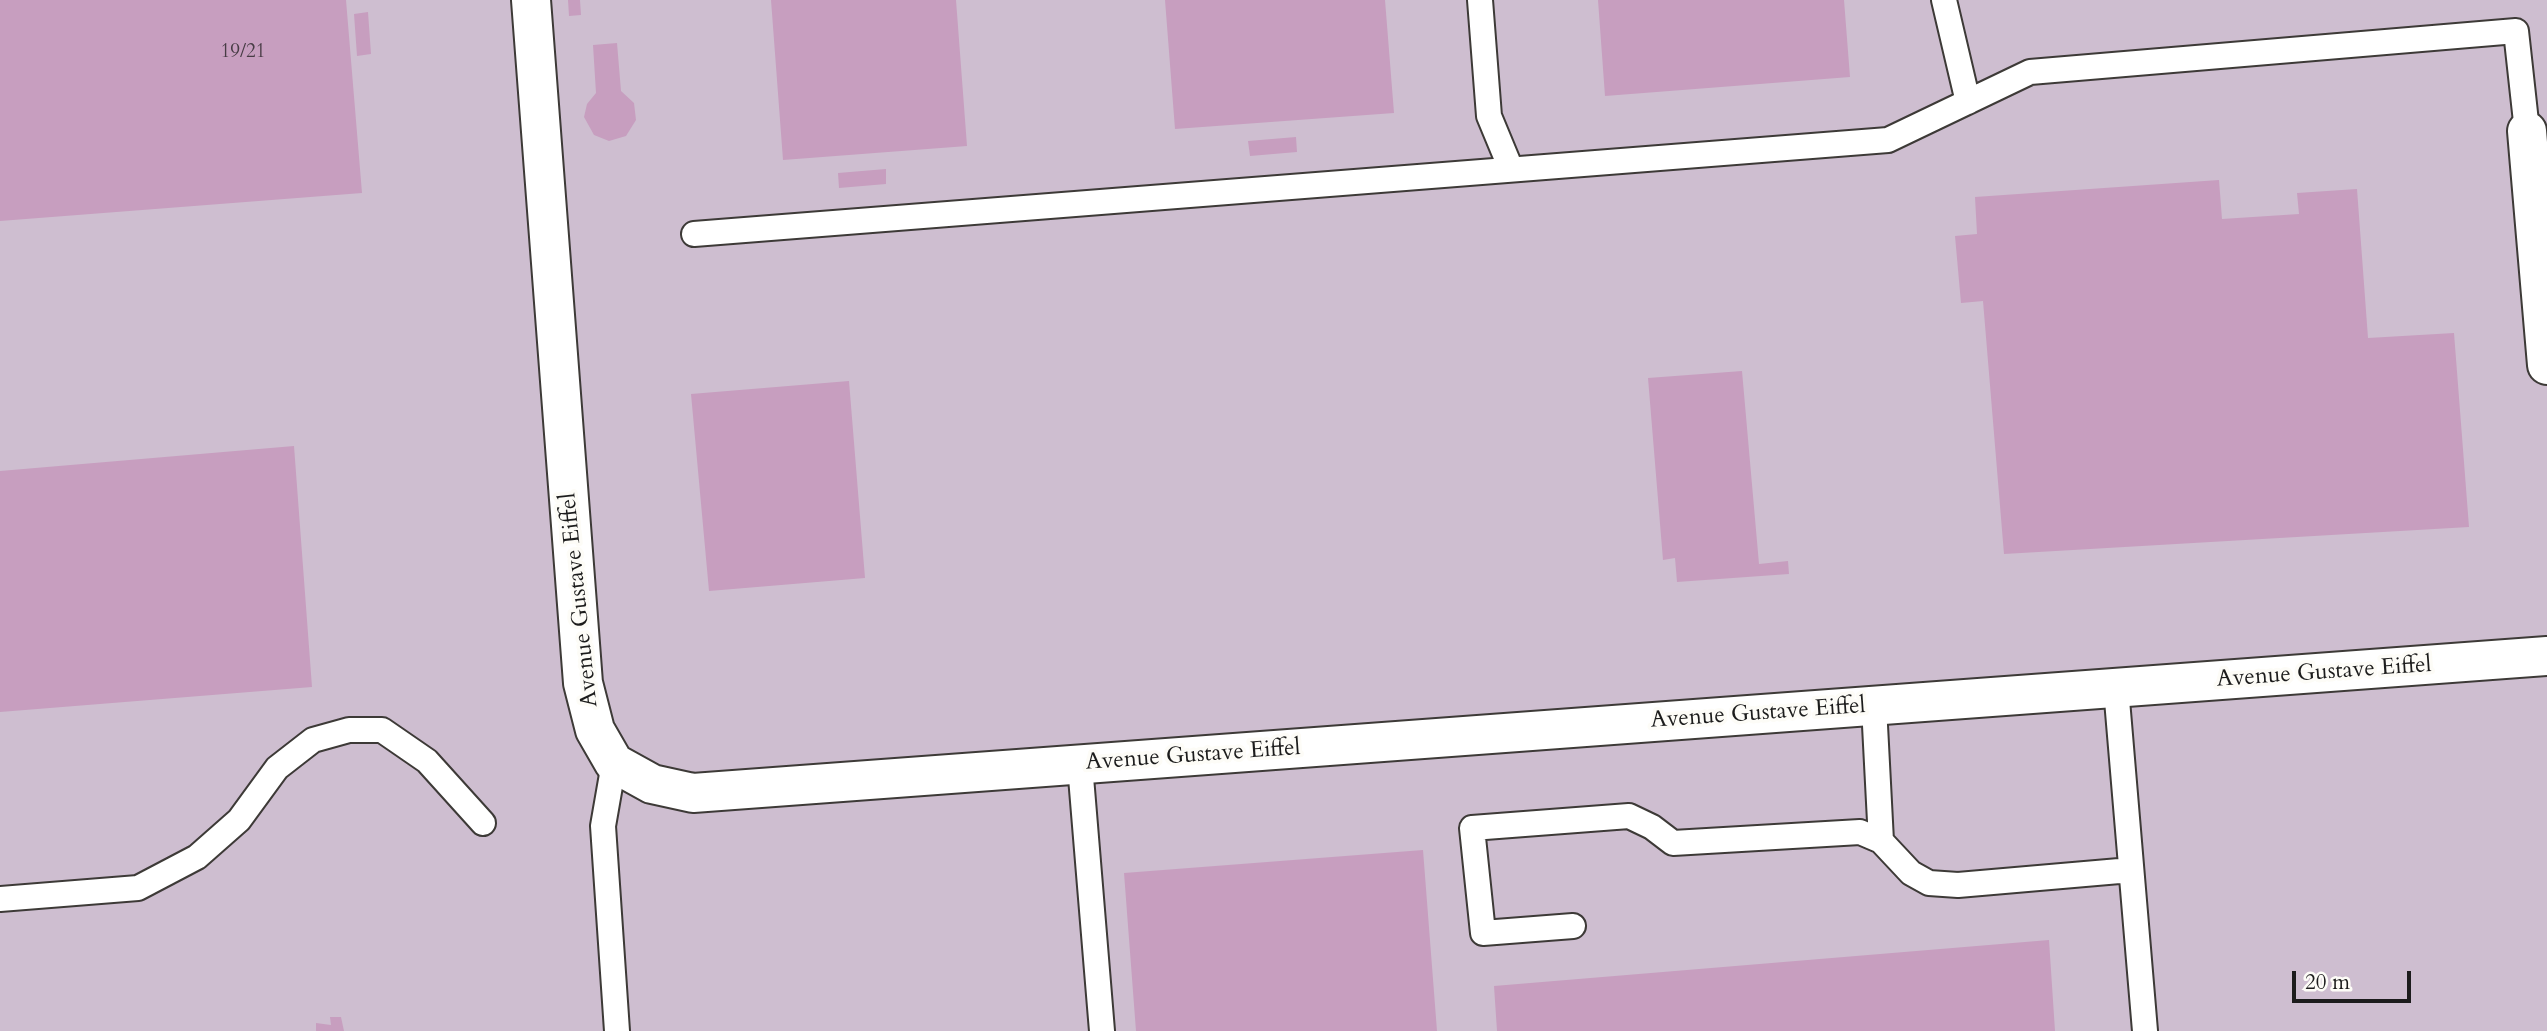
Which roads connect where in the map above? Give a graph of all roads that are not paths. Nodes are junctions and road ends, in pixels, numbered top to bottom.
1 (531, 0) edge
2 (1480, 0) edge
3 (1944, 0) edge
4 (1968, 102) junction
5 (2528, 131) joint
6 (1511, 169) junction
7 (694, 234) dead end
8 (2547, 365) edge
9 (2547, 656) edge
10 (2116, 688) junction
11 (1874, 706) junction
12 (614, 763) junction
13 (1080, 765) junction
14 (483, 823) dead end
15 (1881, 841) junction
16 (2131, 870) junction
17 (0, 899) edge
18 (1573, 926) dead end
19 (617, 1031) edge
20 (1101, 1031) edge
21 (2145, 1031) edge

1 - 12 street, Avenue Gustave Eiffel
2 - 6 lane
3 - 4 lane
4 - 5 lane
4 - 6 lane
5 - 8 street
6 - 7 lane
9 - 10 street, Avenue Gustave Eiffel
10 - 11 street, Avenue Gustave Eiffel
10 - 16 lane
11 - 13 street, Avenue Gustave Eiffel
11 - 15 lane
12 - 13 street, Avenue Gustave Eiffel
12 - 19 lane
13 - 20 lane
14 - 17 lane
15 - 16 lane
15 - 18 lane
16 - 21 lane

